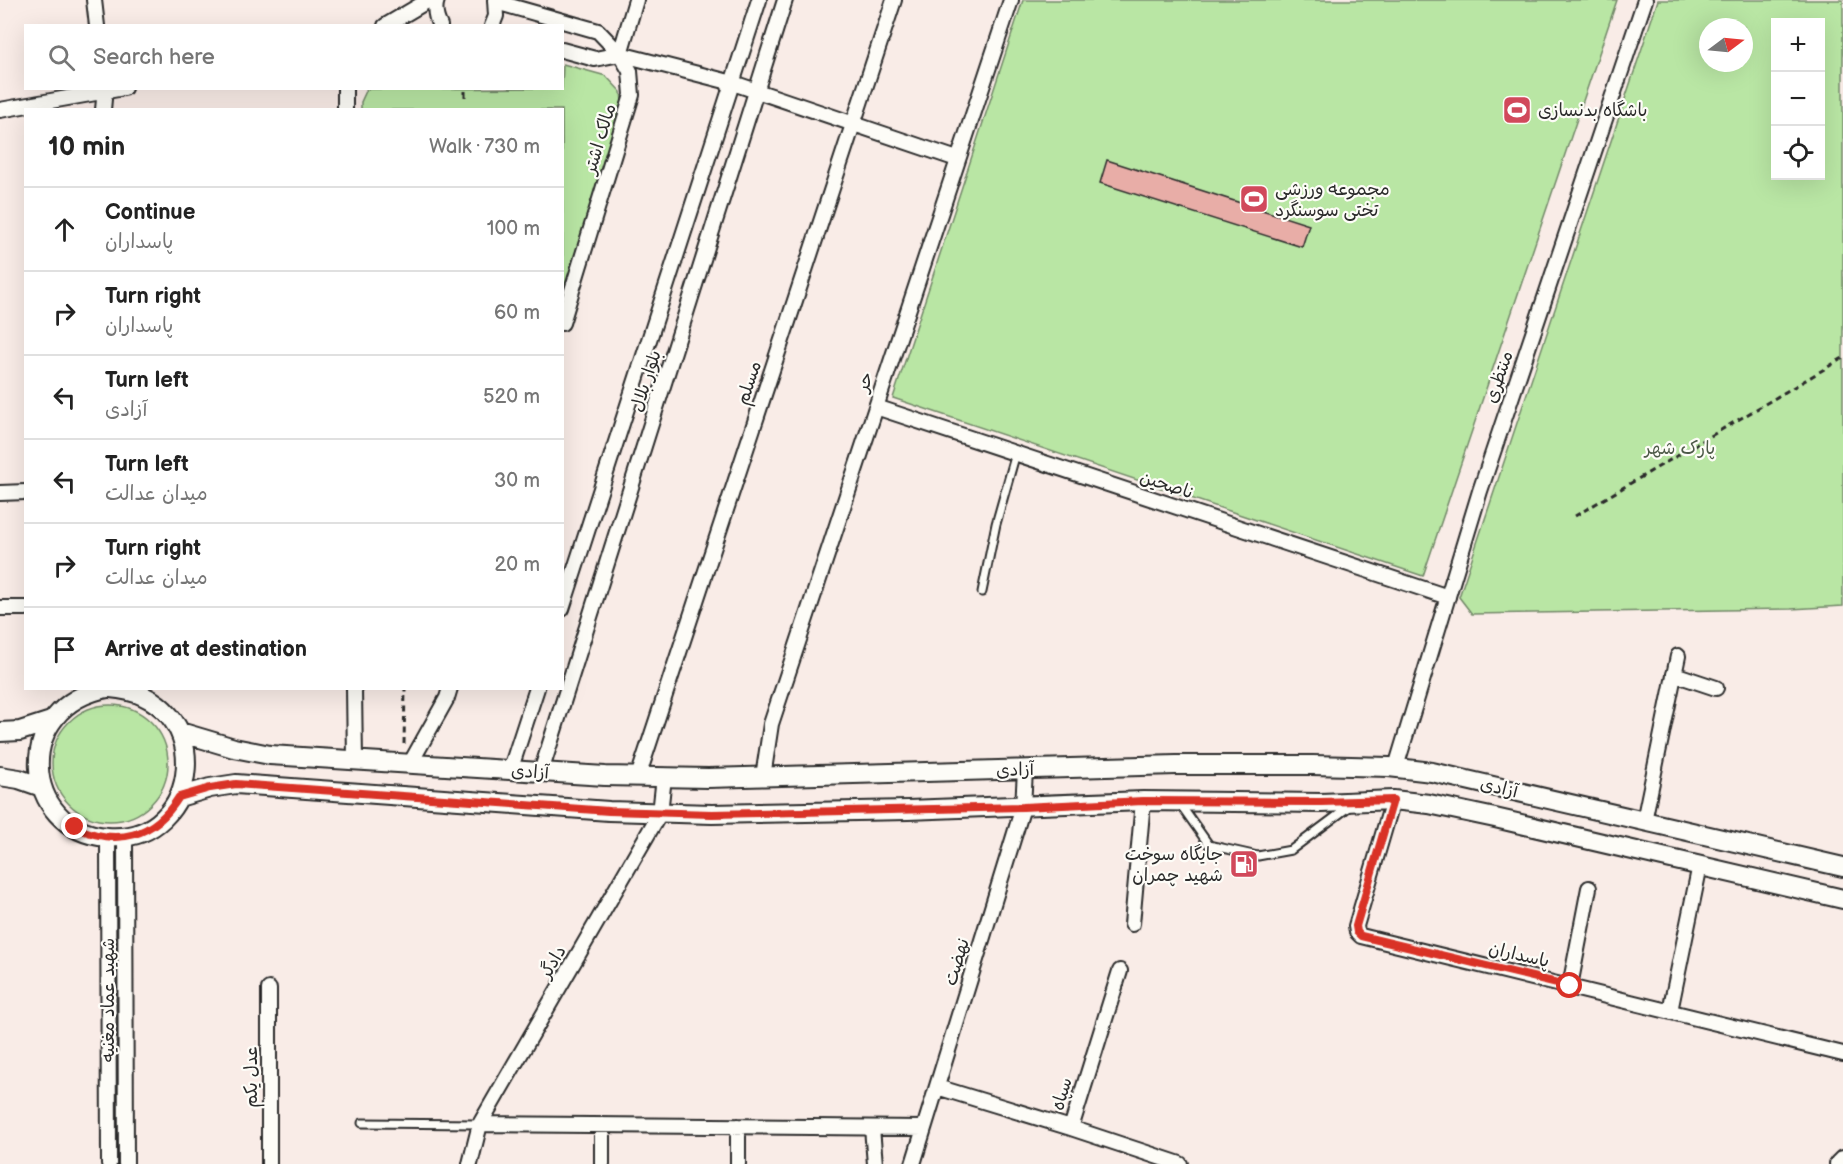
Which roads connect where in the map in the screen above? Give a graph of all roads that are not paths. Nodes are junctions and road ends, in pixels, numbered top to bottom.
1 (94, 0) edge
2 (429, 0) edge
3 (437, 0) edge
4 (636, 0) edge
5 (759, 0) edge
6 (785, 0) edge
7 (894, 0) edge
8 (1011, 0) edge
9 (1645, 0) edge
10 (495, 1) edge
11 (97, 24) edge
12 (388, 24) edge
13 (439, 24) edge
14 (493, 24) edge
15 (564, 51) edge
16 (620, 54) junction
17 (733, 82) junction
18 (106, 90) edge
19 (345, 90) edge
20 (756, 91) junction
21 (103, 108) edge
22 (345, 108) edge
23 (0, 110) edge
24 (853, 124) junction
25 (957, 159) junction
26 (564, 316) edge
27 (876, 407) junction
28 (1016, 453) junction
29 (24, 492) edge
30 (0, 493) edge
31 (982, 592) dead end
32 (1448, 597) junction
33 (564, 603) edge
34 (0, 608) edge
35 (24, 608) edge
36 (1678, 656) dead end
37 (1674, 674) junction
38 (1716, 688) dead end
39 (97, 690) edge
40 (126, 690) edge
41 (354, 690) edge
42 (449, 690) edge
43 (536, 690) edge
44 (141, 692) edge
45 (77, 693) edge
46 (51, 721) junction
47 (0, 732) edge
48 (180, 732) junction
49 (355, 761) junction
50 (406, 764) junction
51 (1396, 767) junction
52 (1025, 770) junction
53 (510, 771) junction
54 (541, 772) junction
55 (0, 776) edge
56 (638, 777) junction
57 (664, 777) junction
58 (764, 777) junction
59 (42, 787) junction
60 (179, 797) junction
61 (1393, 800) junction
62 (1143, 801) junction
63 (1356, 801) junction
64 (1178, 802) junction
65 (1023, 807) junction
66 (660, 813) junction
67 (1644, 821) junction
68 (116, 837) junction
69 (1700, 865) junction
70 (1843, 867) edge
71 (1589, 888) dead end
72 (1843, 899) edge
73 (1132, 924) dead end
74 (1120, 971) dead end
75 (1570, 986) junction
76 (269, 989) dead end
77 (1670, 1011) junction
78 (1843, 1054) edge
79 (937, 1087) junction
80 (362, 1123) dead end
81 (480, 1124) junction
82 (602, 1125) junction
83 (738, 1126) junction
84 (872, 1128) junction
85 (924, 1128) junction
86 (1071, 1128) junction
87 (1843, 1160) edge
88 (110, 1164) edge
89 (126, 1164) edge
90 (270, 1164) edge
91 (470, 1164) edge
92 (602, 1164) edge
93 (738, 1164) edge
94 (875, 1164) edge
95 (913, 1164) edge
96 (1180, 1164) edge
97 (1839, 1164) edge

1 - 11 street
2 - 12 street
3 - 13 street
4 - 16 street
5 - 17 street, بلوار بلال
6 - 20 street, بلوار بلال
7 - 24 street, مسلم
8 - 25 street, حر
9 - 32 street, منتظری
10 - 14 street
10 - 16 street
15 - 16 street
16 - 17 street
16 - 26 street, مالک اشتر
17 - 20 street
17 - 33 street, بلوار بلال
18 - 21 street
18 - 23 street
19 - 22 street
20 - 24 street
20 - 54 street, بلوار بلال
24 - 25 street
24 - 56 street, مسلم
25 - 27 street, حر
27 - 28 street, ناصحین
27 - 58 street, حر
28 - 31 lane
28 - 32 street, ناصحین
29 - 30 street
32 - 51 street, منتظری
34 - 35 street
36 - 37 street
37 - 38 street
37 - 67 street
39 - 45 main road
40 - 44 main road
41 - 49 street
42 - 50 street
43 - 53 street
44 - 48 main road
45 - 46 main road
46 - 47 main road
46 - 59 main road
48 - 49 main road, آزادی
48 - 60 main road
49 - 50 main road, آزادی
50 - 53 main road, آزادی
51 - 52 main road, آزادی
51 - 67 main road, آزادی
52 - 58 main road, آزادی
52 - 65 street, نهضت
53 - 54 main road, آزادی
54 - 56 main road, آزادی
55 - 59 main road
56 - 57 main road, آزادی
57 - 58 main road, آزادی
57 - 66 street, دادگر
59 - 68 main road
60 - 66 main road, آزادی
60 - 68 main road
61 - 63 main road, آزادی
61 - 69 main road, آزادی
61 - 75 street, پاسداران
62 - 64 main road, آزادی
62 - 65 main road, آزادی
62 - 73 street
63 - 64 main road, آزادی
63 - 64 lane
65 - 66 main road, آزادی
65 - 79 street, نهضت
66 - 81 street, دادگر
67 - 70 main road, آزادی
68 - 88 street, شهید عماد مغنیه
68 - 89 street, شهید عماد مغنیه
69 - 72 main road, آزادی
69 - 77 street
71 - 75 street
74 - 86 street, سپاه
75 - 77 street, پاسداران
76 - 90 street, عدل یکم
77 - 78 street, پاسداران
79 - 85 street, نهضت
79 - 86 street, سپاه
80 - 81 lane
81 - 82 street
81 - 91 street, دادگر
82 - 83 street
82 - 92 street
83 - 84 street
83 - 93 street
84 - 85 street
84 - 94 street
85 - 95 street, نهضت
86 - 96 street
87 - 97 main road

